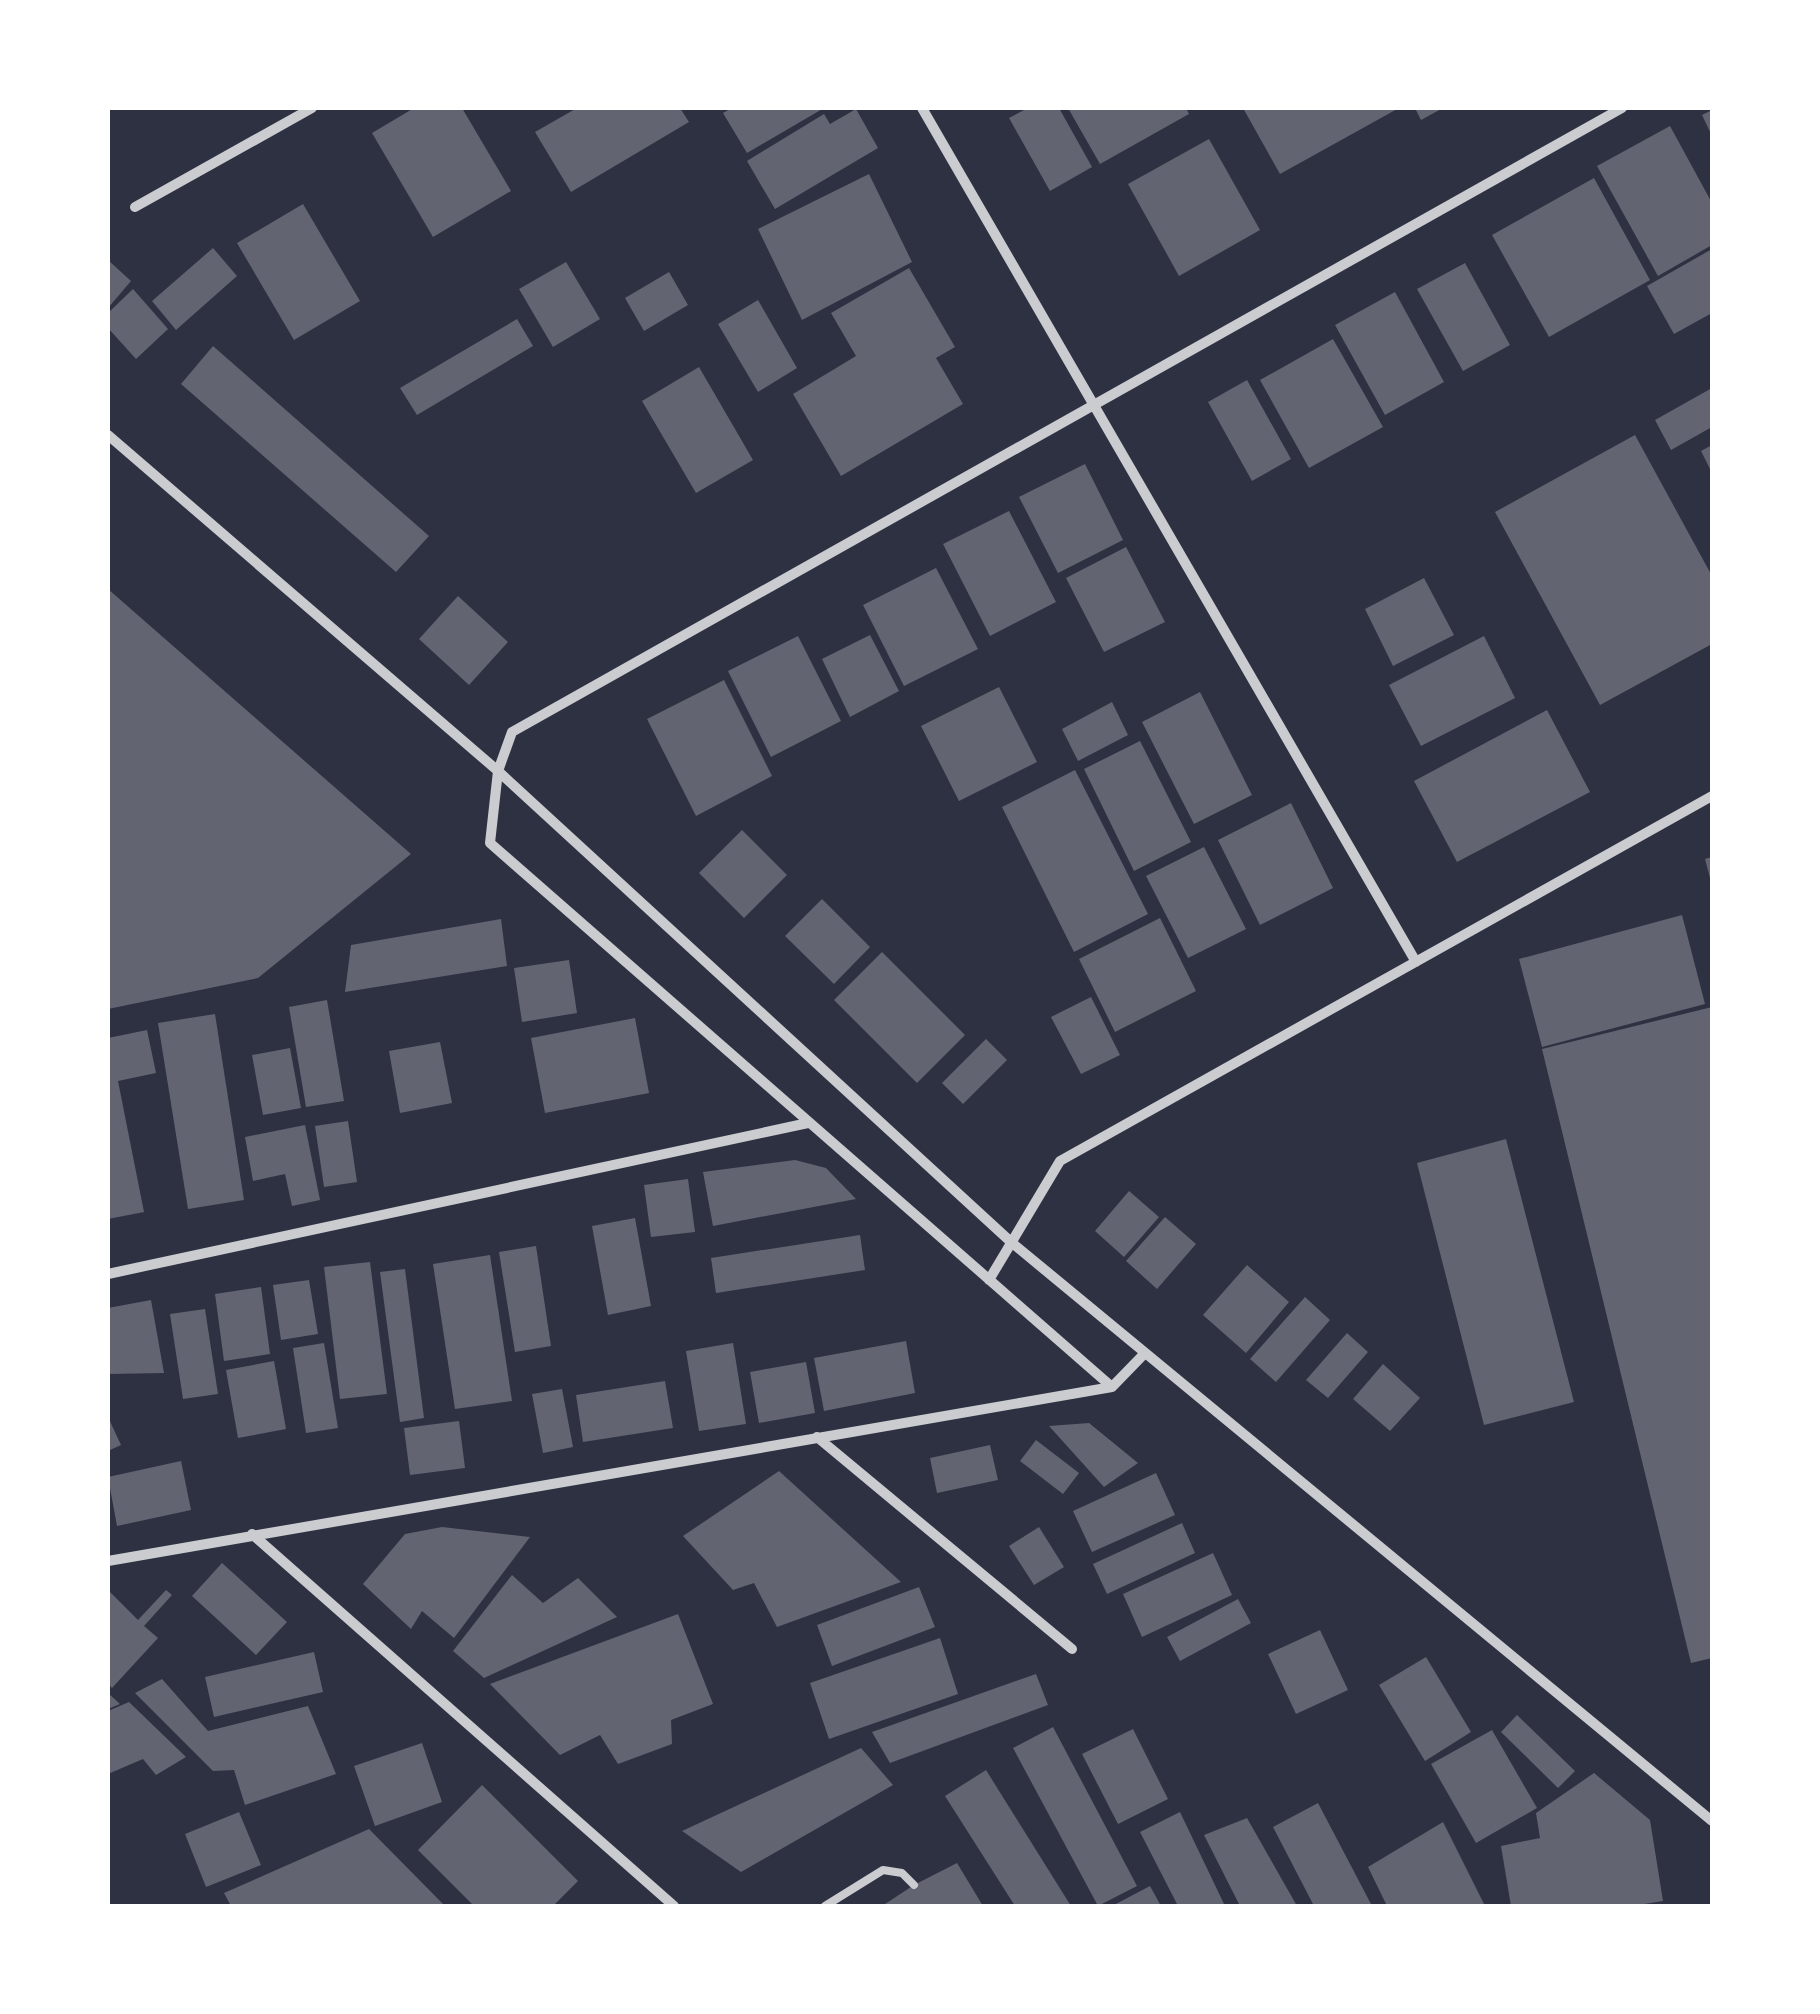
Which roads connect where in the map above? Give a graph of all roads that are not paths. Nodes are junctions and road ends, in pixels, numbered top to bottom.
1 (312, 108) edge
2 (922, 108) edge
3 (1622, 108) edge
4 (135, 207) dead end
5 (1094, 405) junction
6 (108, 435) edge
7 (498, 771) junction
8 (1712, 796) edge
9 (1416, 962) junction
10 (808, 1122) junction
11 (1012, 1242) junction
12 (108, 1274) edge
13 (989, 1280) junction
14 (1145, 1353) junction
15 (1112, 1388) junction
16 (817, 1437) junction
17 (252, 1534) junction
18 (108, 1561) edge
19 (1072, 1649) dead end
20 (1712, 1821) edge
21 (914, 1885) dead end
22 (674, 1906) edge
23 (825, 1906) edge

1 - 4 street
2 - 5 street
3 - 5 street
5 - 7 street
5 - 9 street
6 - 7 street
7 - 10 street
7 - 11 street
8 - 9 street
9 - 11 street
10 - 12 street
10 - 13 street
11 - 13 street
11 - 14 street
13 - 15 street
14 - 15 street
14 - 20 street
15 - 16 street
16 - 17 street
16 - 19 street
17 - 18 street
17 - 22 street
21 - 23 lane

